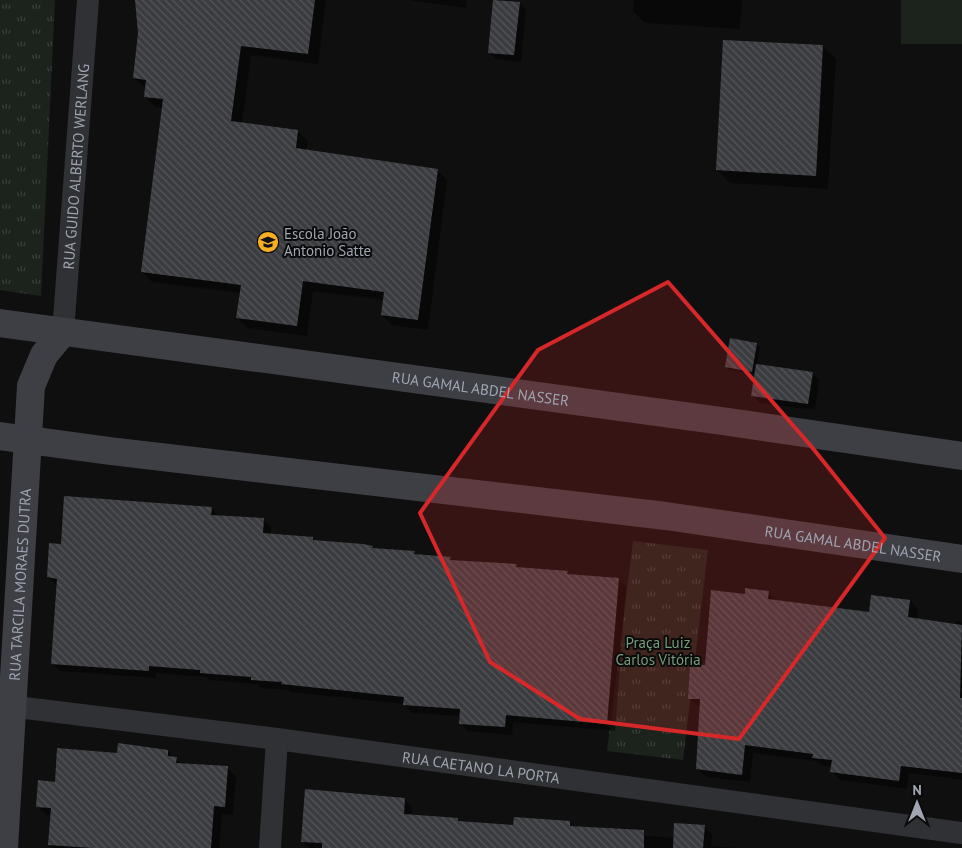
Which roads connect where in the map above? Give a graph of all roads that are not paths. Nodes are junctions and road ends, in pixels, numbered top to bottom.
1 (88, 0) edge
2 (0, 323) edge
3 (63, 332) junction
4 (0, 436) edge
5 (28, 440) junction
6 (962, 456) edge
7 (962, 559) edge
8 (7, 706) edge
9 (278, 739) junction
10 (962, 833) edge
11 (4, 848) edge
12 (270, 848) edge

1 - 3 street, RUA GUIDO ALBERTO WERLANG
2 - 3 street, RUA GAMAL ABDEL NASSER
3 - 5 street, RUA TARCILA MORAES DUTRA
3 - 6 street, RUA GAMAL ABDEL NASSER
4 - 5 street, RUA GAMAL ABDEL NASSER
5 - 7 street, RUA GAMAL ABDEL NASSER
5 - 8 street, RUA TARCILA MORAES DUTRA
8 - 9 street, RUA CAETANO LA PORTA
8 - 11 street, RUA TARCILA MORAES DUTRA
9 - 10 street, RUA CAETANO LA PORTA
9 - 12 street

